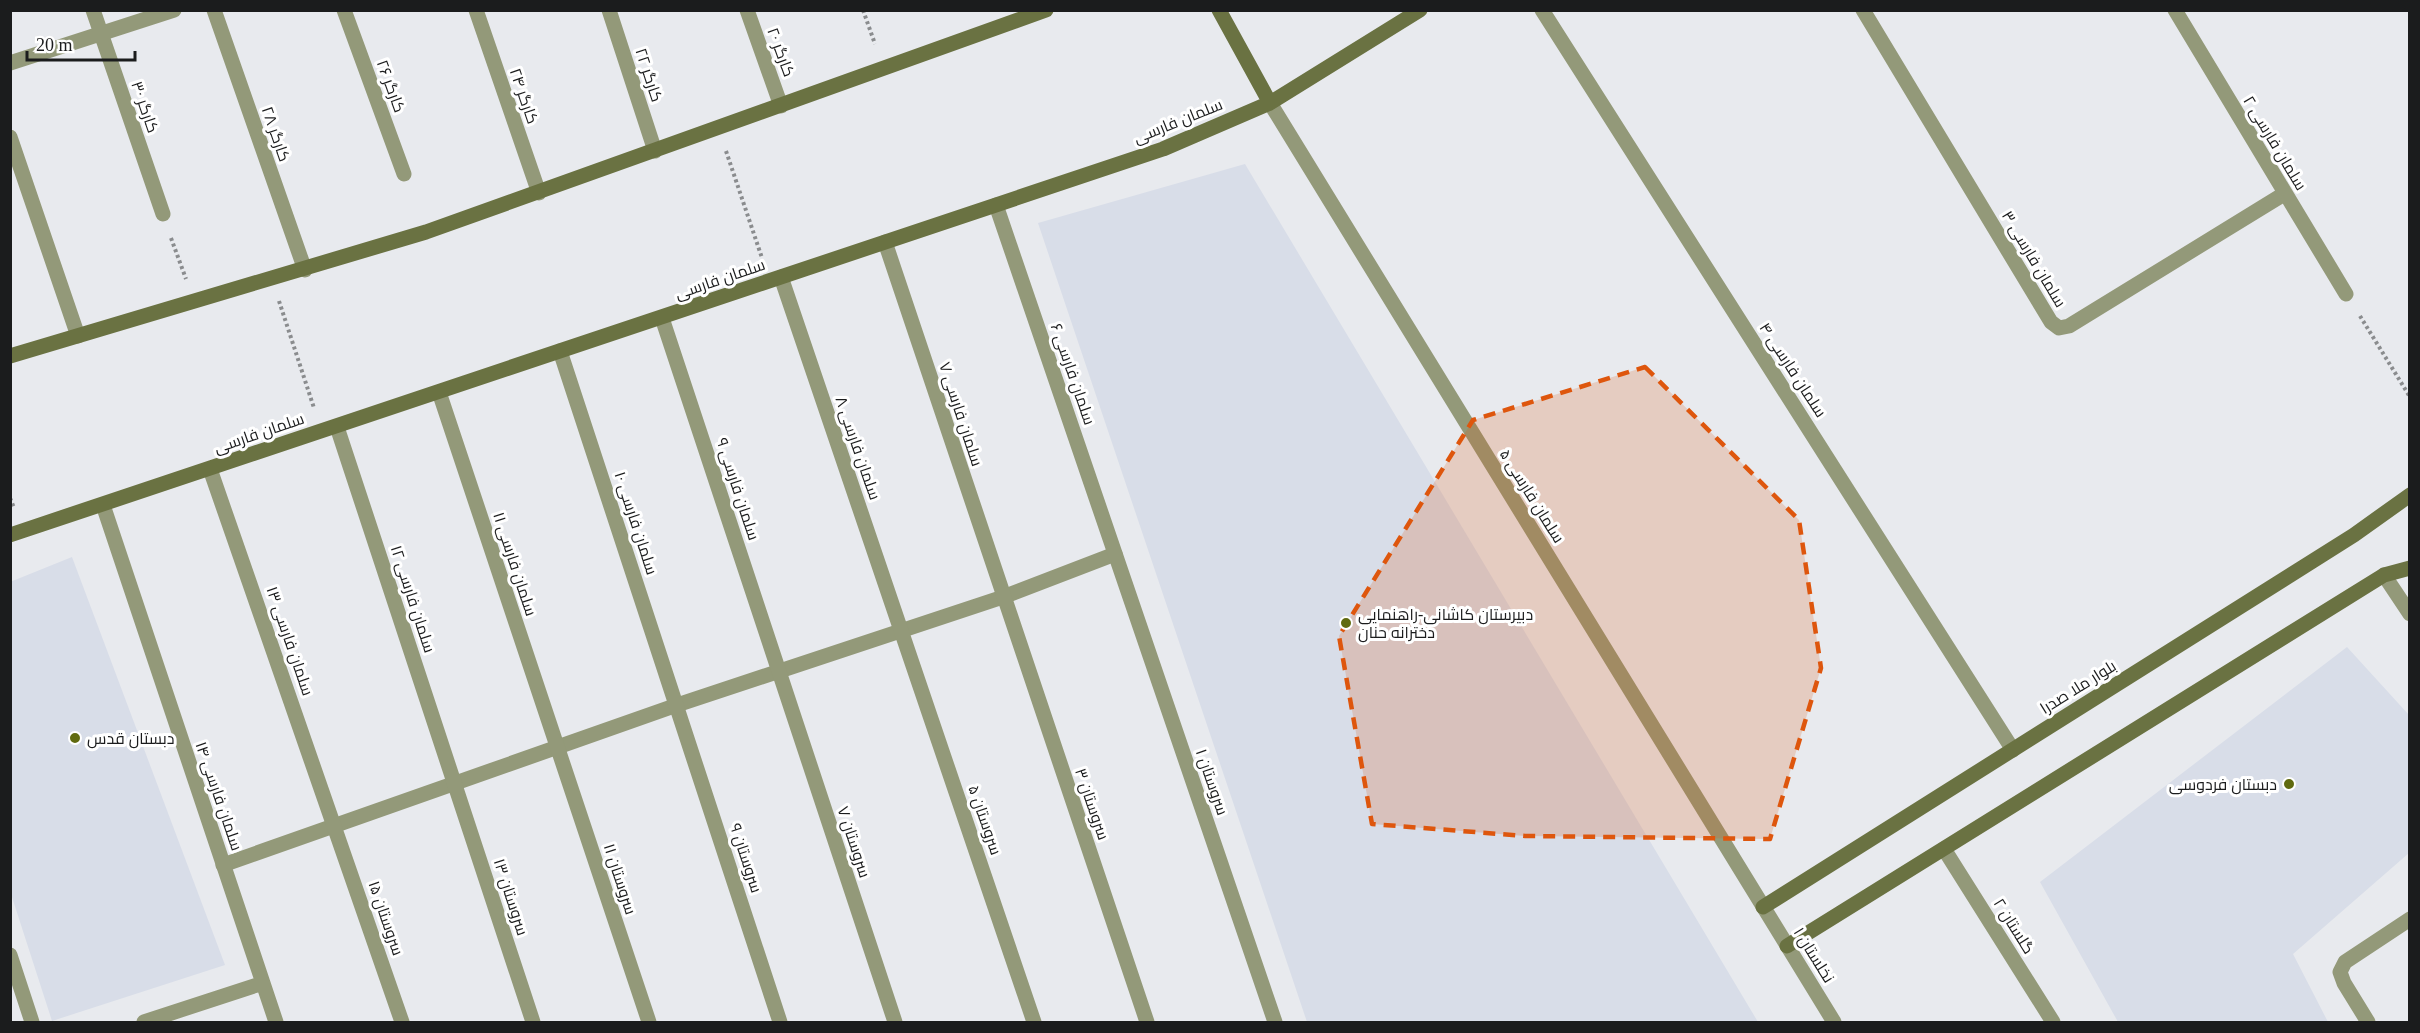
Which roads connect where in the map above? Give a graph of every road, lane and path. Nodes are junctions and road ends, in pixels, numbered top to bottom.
1 (93, 10) edge
2 (174, 10) edge
3 (214, 10) edge
4 (344, 10) edge
5 (476, 10) edge
6 (609, 10) edge
7 (747, 10) edge
8 (863, 10) edge
9 (1046, 10) edge
10 (1219, 10) edge
11 (1420, 10) edge
12 (1542, 10) edge
13 (1863, 10) edge
14 (2175, 10) edge
15 (101, 34) junction
16 (10, 63) edge
17 (883, 69) junction
18 (1270, 103) junction
19 (781, 106) junction
20 (718, 128) junction
21 (10, 137) edge
22 (655, 151) junction
23 (404, 174) dead end
24 (539, 193) junction
25 (2284, 194) junction
26 (996, 205) junction
27 (163, 214) joint
28 (885, 242) junction
29 (304, 270) junction
30 (272, 279) junction
31 (775, 279) junction
32 (2346, 294) joint
33 (194, 302) junction
34 (662, 318) junction
35 (78, 336) junction
36 (560, 351) junction
37 (10, 356) edge
38 (439, 392) junction
39 (2409, 397) edge
40 (329, 429) junction
41 (210, 469) junction
42 (2409, 495) edge
43 (103, 505) junction
44 (10, 536) edge
45 (1115, 554) junction
46 (2409, 568) edge
47 (2384, 575) junction
48 (1003, 597) junction
49 (2409, 614) edge
50 (901, 630) junction
51 (780, 672) junction
52 (677, 705) junction
53 (557, 748) junction
54 (2013, 750) junction
55 (454, 782) junction
56 (336, 825) junction
57 (1944, 849) junction
58 (223, 865) junction
59 (1763, 907) junction
60 (2409, 919) edge
61 (1787, 946) junction
62 (11, 961) edge
63 (263, 983) junction
64 (148, 1022) edge
65 (32, 1023) edge
66 (276, 1023) edge
67 (402, 1023) edge
68 (533, 1023) edge
69 (649, 1023) edge
70 (780, 1023) edge
71 (895, 1023) edge
72 (1034, 1023) edge
73 (1147, 1023) edge
74 (1275, 1023) edge
75 (1834, 1023) edge
76 (2054, 1023) edge
77 (2368, 1023) edge

1 - 15 street, کارگر ۳۰
2 - 15 street
3 - 29 street, کارگر ۲۸
4 - 23 street, کارگر ۲۶
5 - 24 street, کارگر ۲۴
6 - 22 street, کارگر ۲۲
7 - 19 street, کارگر ۲۰
8 - 17 path
9 - 17 street
10 - 18 street
11 - 18 street, سلمان فارسی
12 - 54 street, سلمان فارسی ۴
13 - 25 street, سلمان فارسی ۳
14 - 25 street, سلمان فارسی ۲
15 - 16 street
15 - 27 street, کارگر ۳۰
17 - 19 street
18 - 26 street, سلمان فارسی
18 - 59 street, سلمان فارسی ۵
19 - 20 street
20 - 22 street
20 - 31 path
21 - 35 street
22 - 24 street
24 - 29 street
25 - 32 street, سلمان فارسی ۲
26 - 28 street, سلمان فارسی
26 - 45 street, سلمان فارسی ۶
27 - 33 path
28 - 31 street, سلمان فارسی
28 - 48 street, سلمان فارسی ۷
29 - 30 street
30 - 33 street
30 - 40 path
31 - 34 street, سلمان فارسی
31 - 50 street, سلمان فارسی ۸
32 - 39 path
33 - 35 street
34 - 36 street, سلمان فارسی
34 - 51 street, سلمان فارسی ۹
35 - 37 street
36 - 38 street, سلمان فارسی
36 - 52 street, سلمان فارسی ۱۰
38 - 40 street, سلمان فارسی
38 - 53 street, سلمان فارسی ۱۱
40 - 41 street, سلمان فارسی
40 - 55 street, سلمان فارسی ۱۲
41 - 43 street, سلمان فارسی
41 - 56 street, سلمان فارسی ۱۳
42 - 54 street, بلوار ملا صدرا
43 - 44 street, سلمان فارسی
43 - 58 street, سلمان فارسی ۱۴
45 - 48 street
45 - 74 street, سروستان ۱
46 - 47 street
47 - 49 street
47 - 57 street
48 - 50 street
48 - 73 street, سروستان ۳
50 - 51 street
50 - 72 street, سروستان ۵
51 - 52 street
51 - 71 street, سروستان ۷
52 - 53 street
52 - 70 street, سروستان ۹
53 - 55 street
53 - 69 street, سروستان ۱۱
54 - 59 street, بلوار ملا صدرا
55 - 56 street
55 - 68 street, سروستان ۱۳
56 - 58 street
56 - 67 street, سروستان ۱۵
57 - 61 street
57 - 76 street, گلستان ۲
58 - 63 street, سلمان فارسی ۱۴
59 - 61 street, نخلستان ۱
60 - 77 street
61 - 75 street, نخلستان ۱
62 - 65 street
63 - 64 street
63 - 66 street, سلمان فارسی ۱۴

